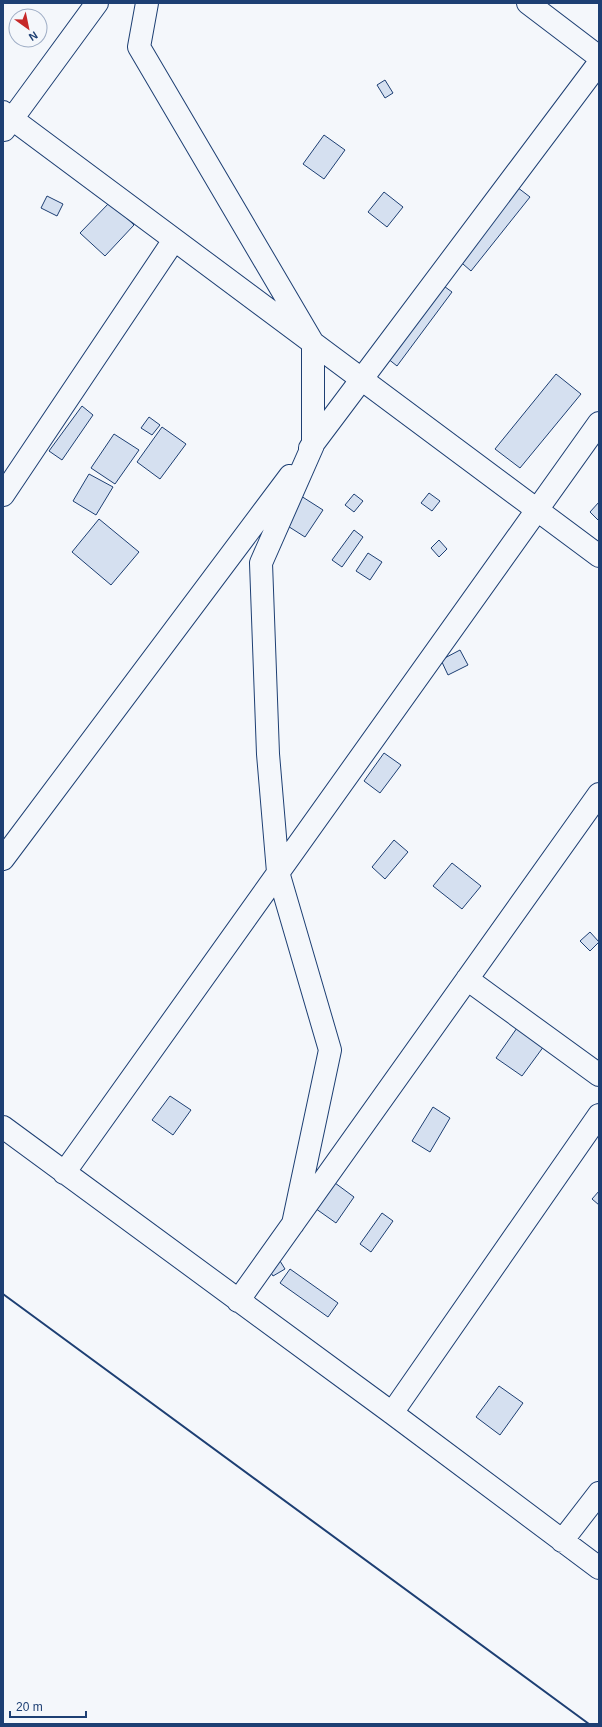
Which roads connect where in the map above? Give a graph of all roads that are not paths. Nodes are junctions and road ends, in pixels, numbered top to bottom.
1 (97, 3) edge
2 (147, 3) edge
3 (528, 3) edge
4 (599, 57) edge
5 (599, 63) edge
6 (6, 121) edge
7 (174, 240) junction
8 (313, 343) junction
9 (362, 380) junction
10 (599, 423) edge
11 (313, 445) junction
12 (3, 495) edge
13 (536, 510) junction
14 (599, 556) edge
15 (599, 794) edge
16 (3, 859) edge
17 (278, 872) junction
18 (467, 979) junction
19 (599, 1075) edge
20 (599, 1115) edge
21 (3, 1127) edge
22 (64, 1173) junction
23 (293, 1224) junction
24 (238, 1301) junction
25 (392, 1413) junction
26 (599, 1493) edge
27 (562, 1540) junction
28 (599, 1568) edge

1 - 6 street
2 - 8 street
3 - 4 street
5 - 9 street
6 - 7 street
7 - 8 street
7 - 12 street
8 - 9 street
8 - 11 street
9 - 11 street
9 - 13 street
10 - 13 street
11 - 16 street
11 - 17 street
13 - 14 street
13 - 17 street
15 - 18 street
17 - 22 street
17 - 23 street
18 - 19 street
18 - 23 street
20 - 25 street
21 - 22 street
22 - 24 street
23 - 24 street
24 - 25 street
25 - 27 street
26 - 27 street
27 - 28 street

